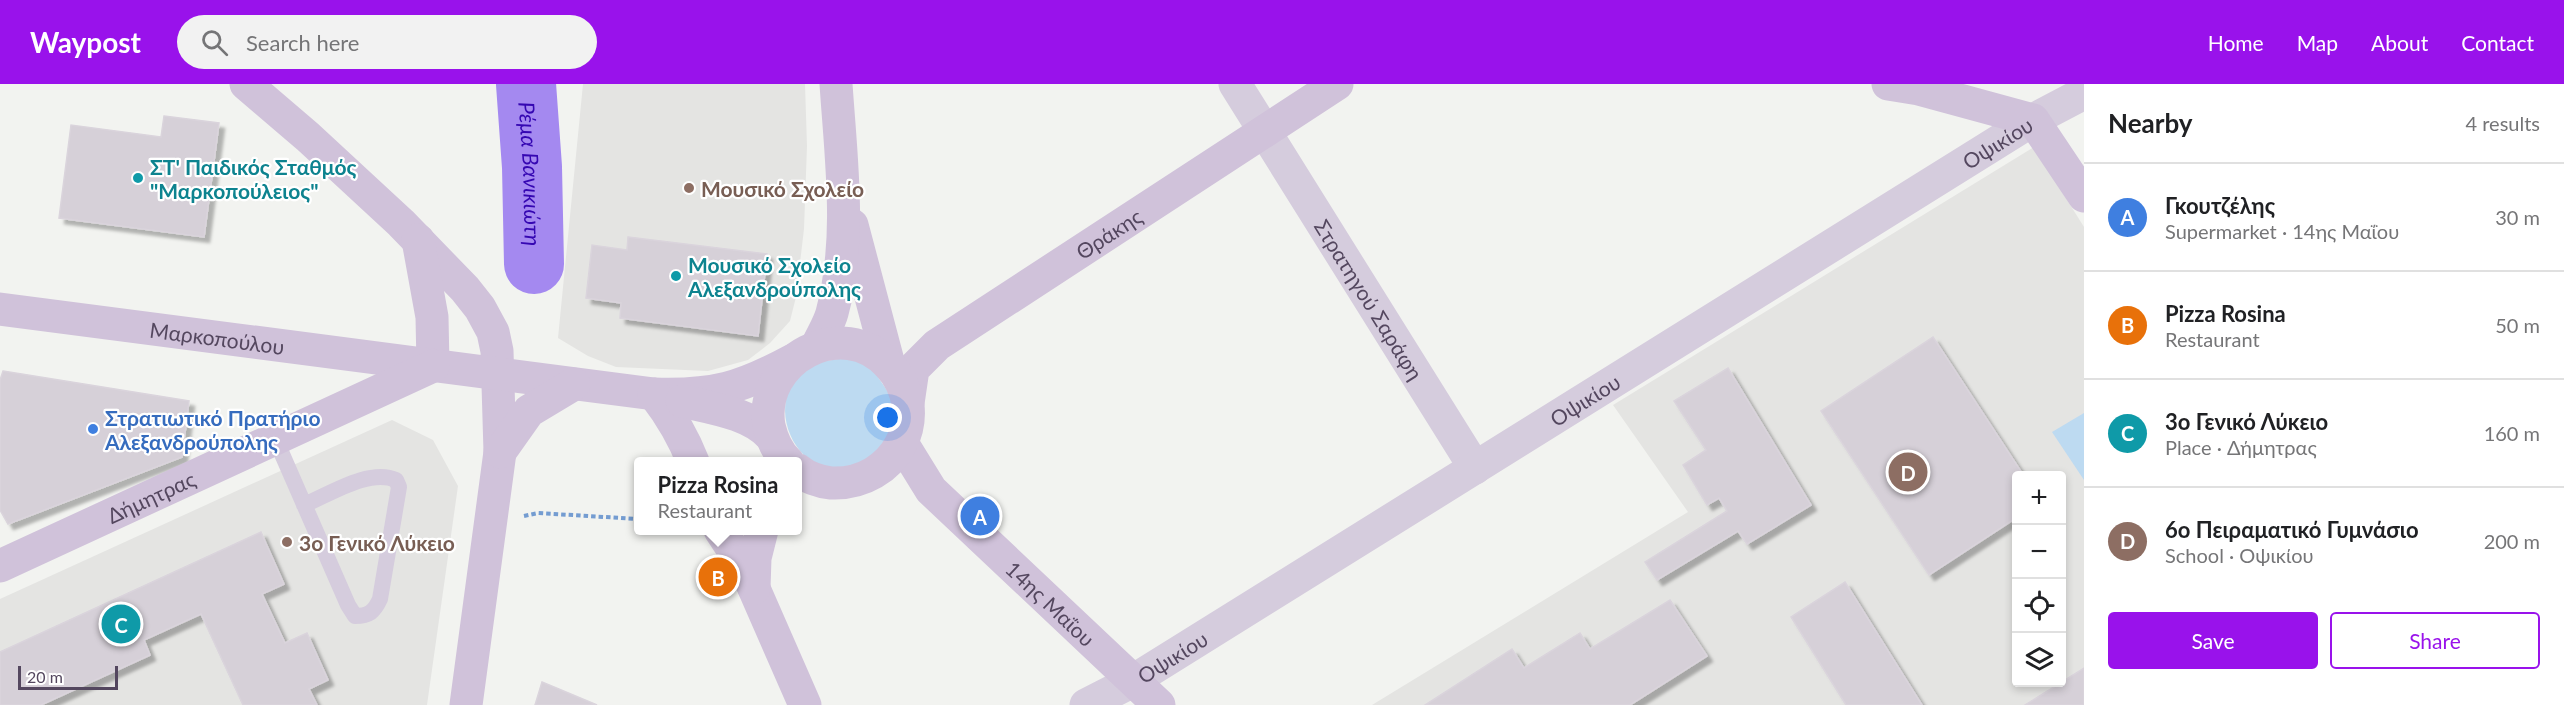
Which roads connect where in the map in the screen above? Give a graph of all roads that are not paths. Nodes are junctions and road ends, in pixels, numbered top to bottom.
1 (246, 84) edge
2 (836, 84) edge
3 (1234, 84) edge
4 (1337, 84) edge
5 (1888, 84) edge
6 (2084, 93) edge
7 (2034, 120) junction
8 (1263, 131) junction
9 (843, 192) junction
10 (2084, 196) edge
11 (418, 240) junction
12 (0, 309) edge
13 (805, 353) junction
14 (889, 365) junction
15 (433, 366) junction
16 (499, 374) junction
17 (574, 384) junction
18 (654, 394) junction
19 (908, 403) junction
20 (274, 438) junction
21 (902, 443) junction
22 (500, 452) junction
23 (691, 457) edge
24 (785, 457) edge
25 (802, 468) edge
26 (1474, 468) junction
27 (304, 505) junction
28 (723, 535) edge
29 (761, 535) edge
30 (0, 566) edge
31 (754, 590) junction
32 (1131, 681) junction
33 (466, 705) edge
34 (804, 705) edge
35 (1086, 705) edge
36 (1159, 705) edge

1 - 11 street
2 - 9 street
3 - 8 street, Στρατηγού Σαράφη
4 - 8 street, Θράκης
5 - 7 street
6 - 7 street, Οψικίου
7 - 10 street
7 - 26 street, Οψικίου
8 - 19 street, Θράκης
8 - 26 street, Στρατηγού Σαράφη
9 - 13 street
9 - 14 street
11 - 15 street
11 - 16 street
12 - 15 street, Μαρκοπούλου
13 - 14 street
13 - 18 street
13 - 24 street
14 - 19 street
15 - 16 street, Μαρκοπούλου
15 - 20 street, Δήμητρας
16 - 17 street, Μαρκοπούλου
16 - 22 street
17 - 18 street, Μαρκοπούλου
17 - 22 street
18 - 23 street
18 - 24 street
19 - 21 street
20 - 27 lane
20 - 30 street, Δήμητρας
21 - 25 street
21 - 32 street, 14ης Μαΐου
22 - 33 street
26 - 32 street, Οψικίου
27 - 27 lane
28 - 31 street
29 - 31 street
31 - 34 street
32 - 35 street, Οψικίου
32 - 36 street, 14ης Μαΐου

